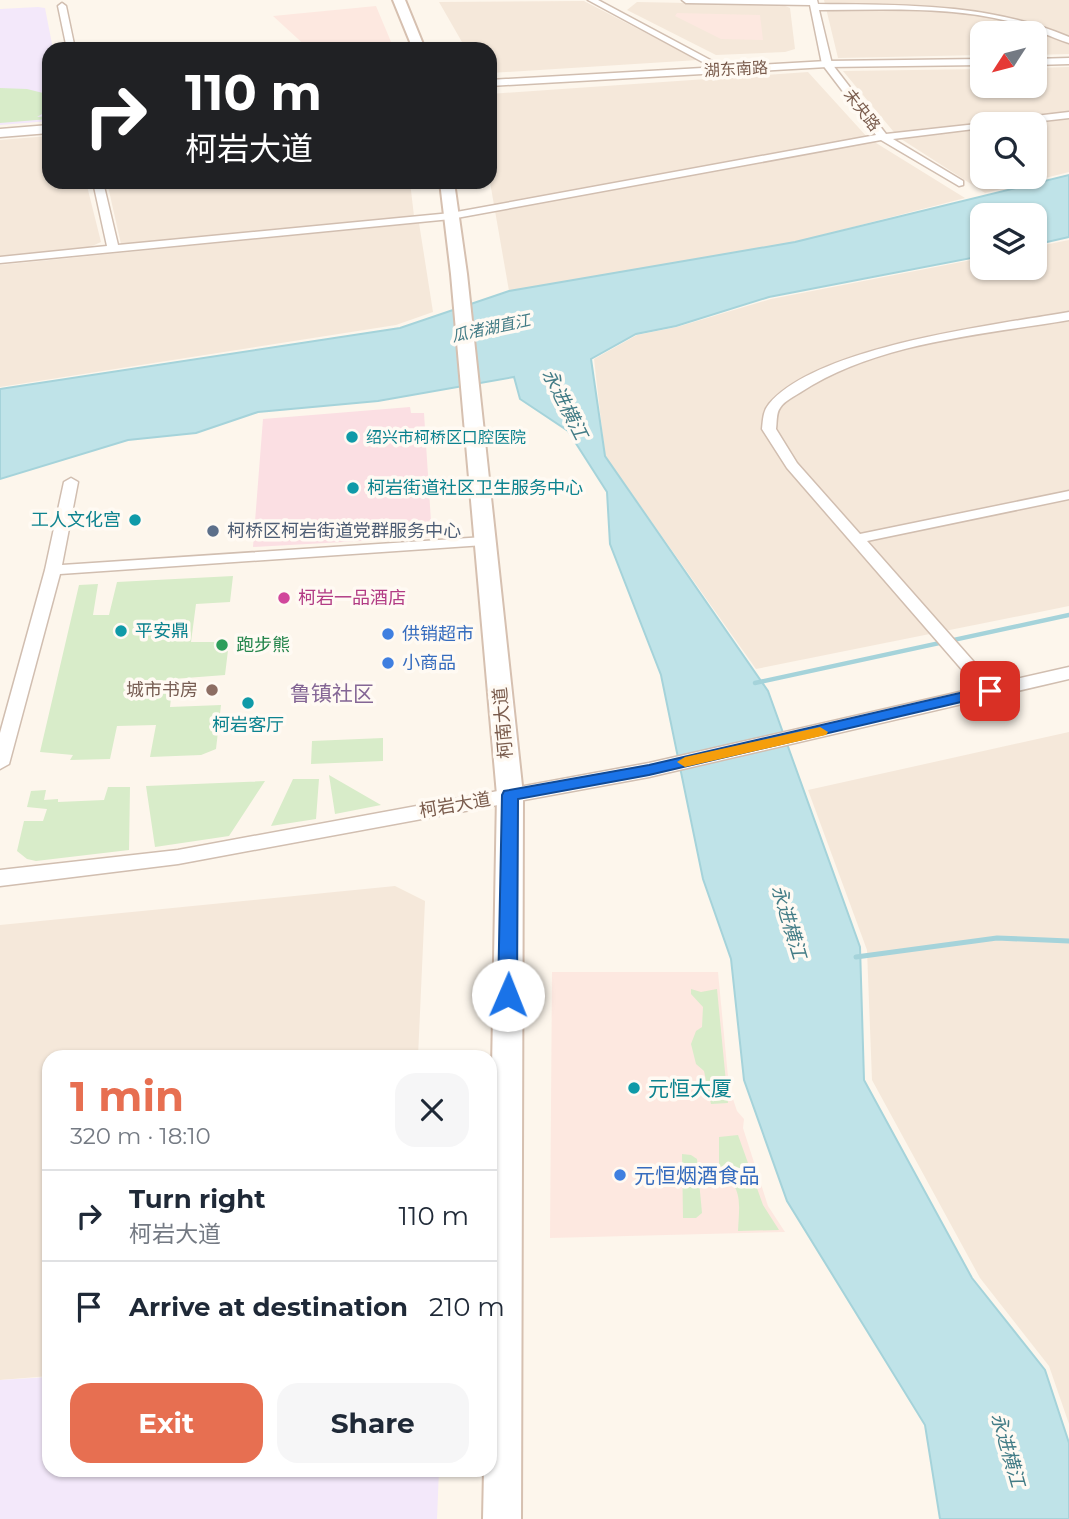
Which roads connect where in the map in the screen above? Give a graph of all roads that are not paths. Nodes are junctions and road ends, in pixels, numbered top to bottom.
1 (399, 0) edge
2 (592, 0) edge
3 (686, 0) edge
4 (814, 3) edge
5 (62, 6) dead end
6 (1069, 40) edge
7 (70, 42) edge
8 (416, 42) edge
9 (1047, 61) edge
10 (1069, 61) edge
11 (970, 62) edge
12 (827, 64) junction
13 (724, 70) junction
14 (497, 83) edge
15 (1069, 116) edge
16 (1047, 118) edge
17 (970, 126) edge
18 (42, 130) edge
19 (0, 133) edge
20 (883, 137) junction
21 (959, 183) dead end
22 (100, 189) edge
23 (448, 189) edge
24 (451, 216) junction
25 (113, 249) junction
26 (0, 260) edge
27 (1069, 316) edge
28 (71, 482) dead end
29 (1069, 495) edge
30 (856, 539) junction
31 (484, 541) junction
32 (53, 570) junction
33 (1069, 673) edge
34 (990, 691) junction
35 (0, 764) edge
36 (510, 795) junction
37 (0, 878) edge
38 (502, 1519) edge

1 - 8 main road
2 - 13 street
3 - 4 street
4 - 6 street
4 - 12 street, 未央路
5 - 7 street
9 - 10 street
11 - 12 street, 湖东南路
12 - 13 street, 湖东南路
12 - 20 street, 未央路
13 - 14 street, 湖东南路
15 - 16 street
17 - 20 street
18 - 19 street
20 - 21 street, 未央路
20 - 24 street
22 - 25 street
23 - 24 main road, 柯南大道
24 - 25 street
24 - 31 main road, 柯南大道
25 - 26 street
27 - 30 street
28 - 32 street
29 - 30 street
30 - 34 street
31 - 32 street
31 - 36 main road, 柯南大道
32 - 35 street
33 - 34 street, 柯岩大道
34 - 36 street, 柯岩大道
36 - 37 street, 柯岩大道
36 - 38 main road, 柯南大道

